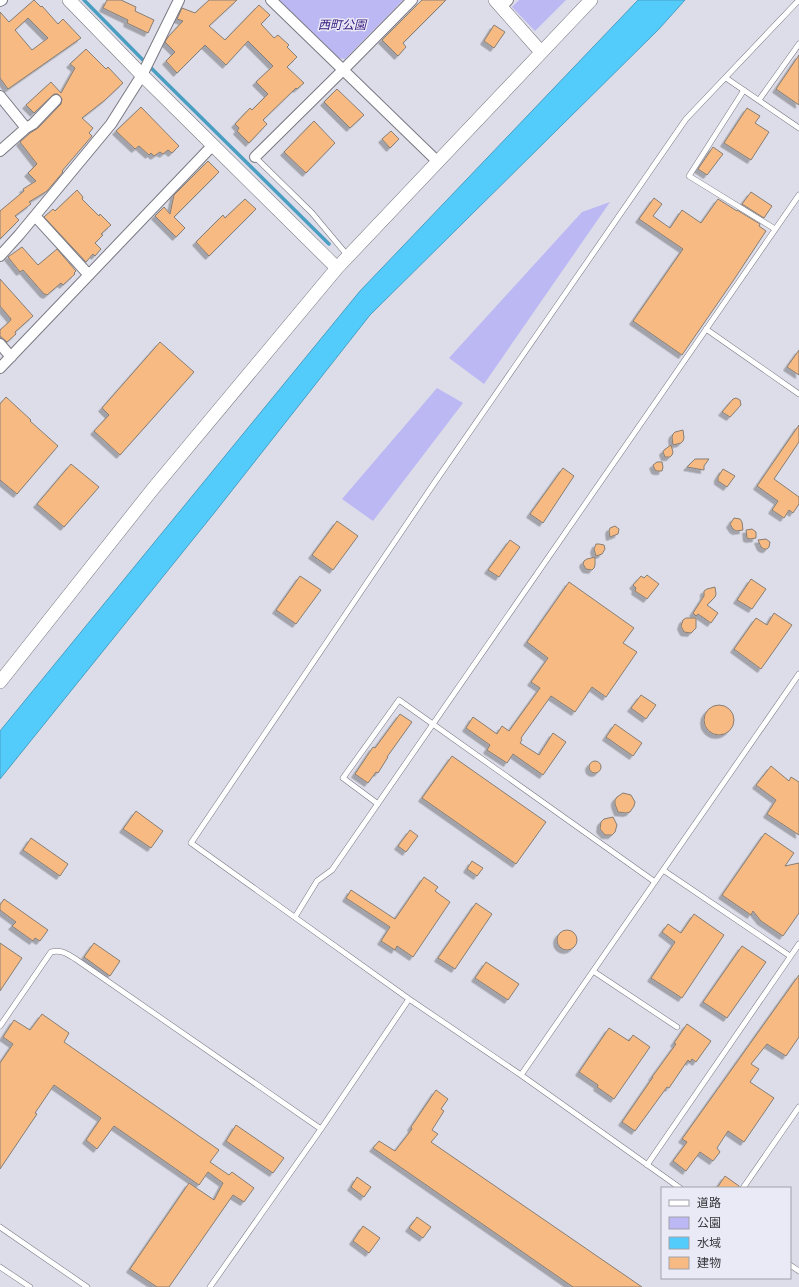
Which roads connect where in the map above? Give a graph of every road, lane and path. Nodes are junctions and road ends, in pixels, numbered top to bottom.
1 (69, 0) edge
2 (179, 0) edge
3 (271, 0) edge
4 (412, 0) edge
5 (591, 0) edge
6 (799, 0) edge
7 (502, 2) edge
8 (799, 44) edge
9 (541, 52) junction
10 (343, 70) junction
11 (142, 75) junction
12 (726, 78) junction
13 (744, 90) junction
14 (0, 96) edge
15 (56, 100) dead end
16 (759, 100) junction
17 (26, 128) junction
18 (799, 128) edge
19 (213, 145) junction
20 (0, 151) edge
21 (255, 157) joint
22 (438, 162) junction
23 (799, 195) edge
24 (35, 216) junction
25 (775, 229) junction
26 (0, 256) edge
27 (348, 257) junction
28 (337, 268) junction
29 (89, 275) junction
30 (706, 329) junction
31 (0, 344) edge
32 (11, 357) junction
33 (0, 368) edge
34 (799, 394) edge
35 (799, 674) edge
36 (0, 682) edge
37 (434, 723) junction
38 (378, 804) junction
39 (663, 870) junction
40 (655, 882) junction
41 (295, 918) junction
42 (799, 944) edge
43 (790, 956) junction
44 (593, 971) junction
45 (409, 999) junction
46 (0, 1026) edge
47 (677, 1027) dead end
48 (521, 1075) junction
49 (799, 1107) edge
50 (321, 1129) junction
51 (648, 1165) junction
52 (679, 1187) edge
53 (745, 1187) edge
54 (0, 1227) edge
55 (0, 1267) edge
56 (30, 1287) edge
57 (87, 1287) edge
58 (210, 1287) edge

1 - 11 street
2 - 11 street
3 - 10 street
4 - 10 street
5 - 9 street
6 - 12 lane
7 - 9 street
8 - 16 lane
9 - 22 street
10 - 21 street
10 - 22 street
11 - 19 street
11 - 24 street
12 - 13 lane
12 - 41 lane
13 - 16 lane
13 - 25 lane
14 - 17 street
15 - 17 street
16 - 18 lane
17 - 20 street
19 - 28 street
19 - 29 street
21 - 27 lane
22 - 27 street
23 - 25 lane
24 - 26 street
24 - 29 street
25 - 30 lane
27 - 28 street
28 - 36 street
29 - 32 street
30 - 34 lane
30 - 37 lane
31 - 32 street
32 - 33 street
35 - 39 lane
37 - 38 lane
37 - 38 lane
37 - 40 lane
38 - 41 lane
39 - 40 lane
39 - 43 lane
40 - 44 lane
41 - 45 lane
42 - 43 lane
43 - 51 lane
44 - 47 lane
44 - 48 lane
45 - 48 lane
45 - 50 lane
46 - 50 lane
48 - 51 lane
49 - 53 lane
50 - 58 lane
51 - 52 lane
54 - 57 lane
55 - 56 lane

